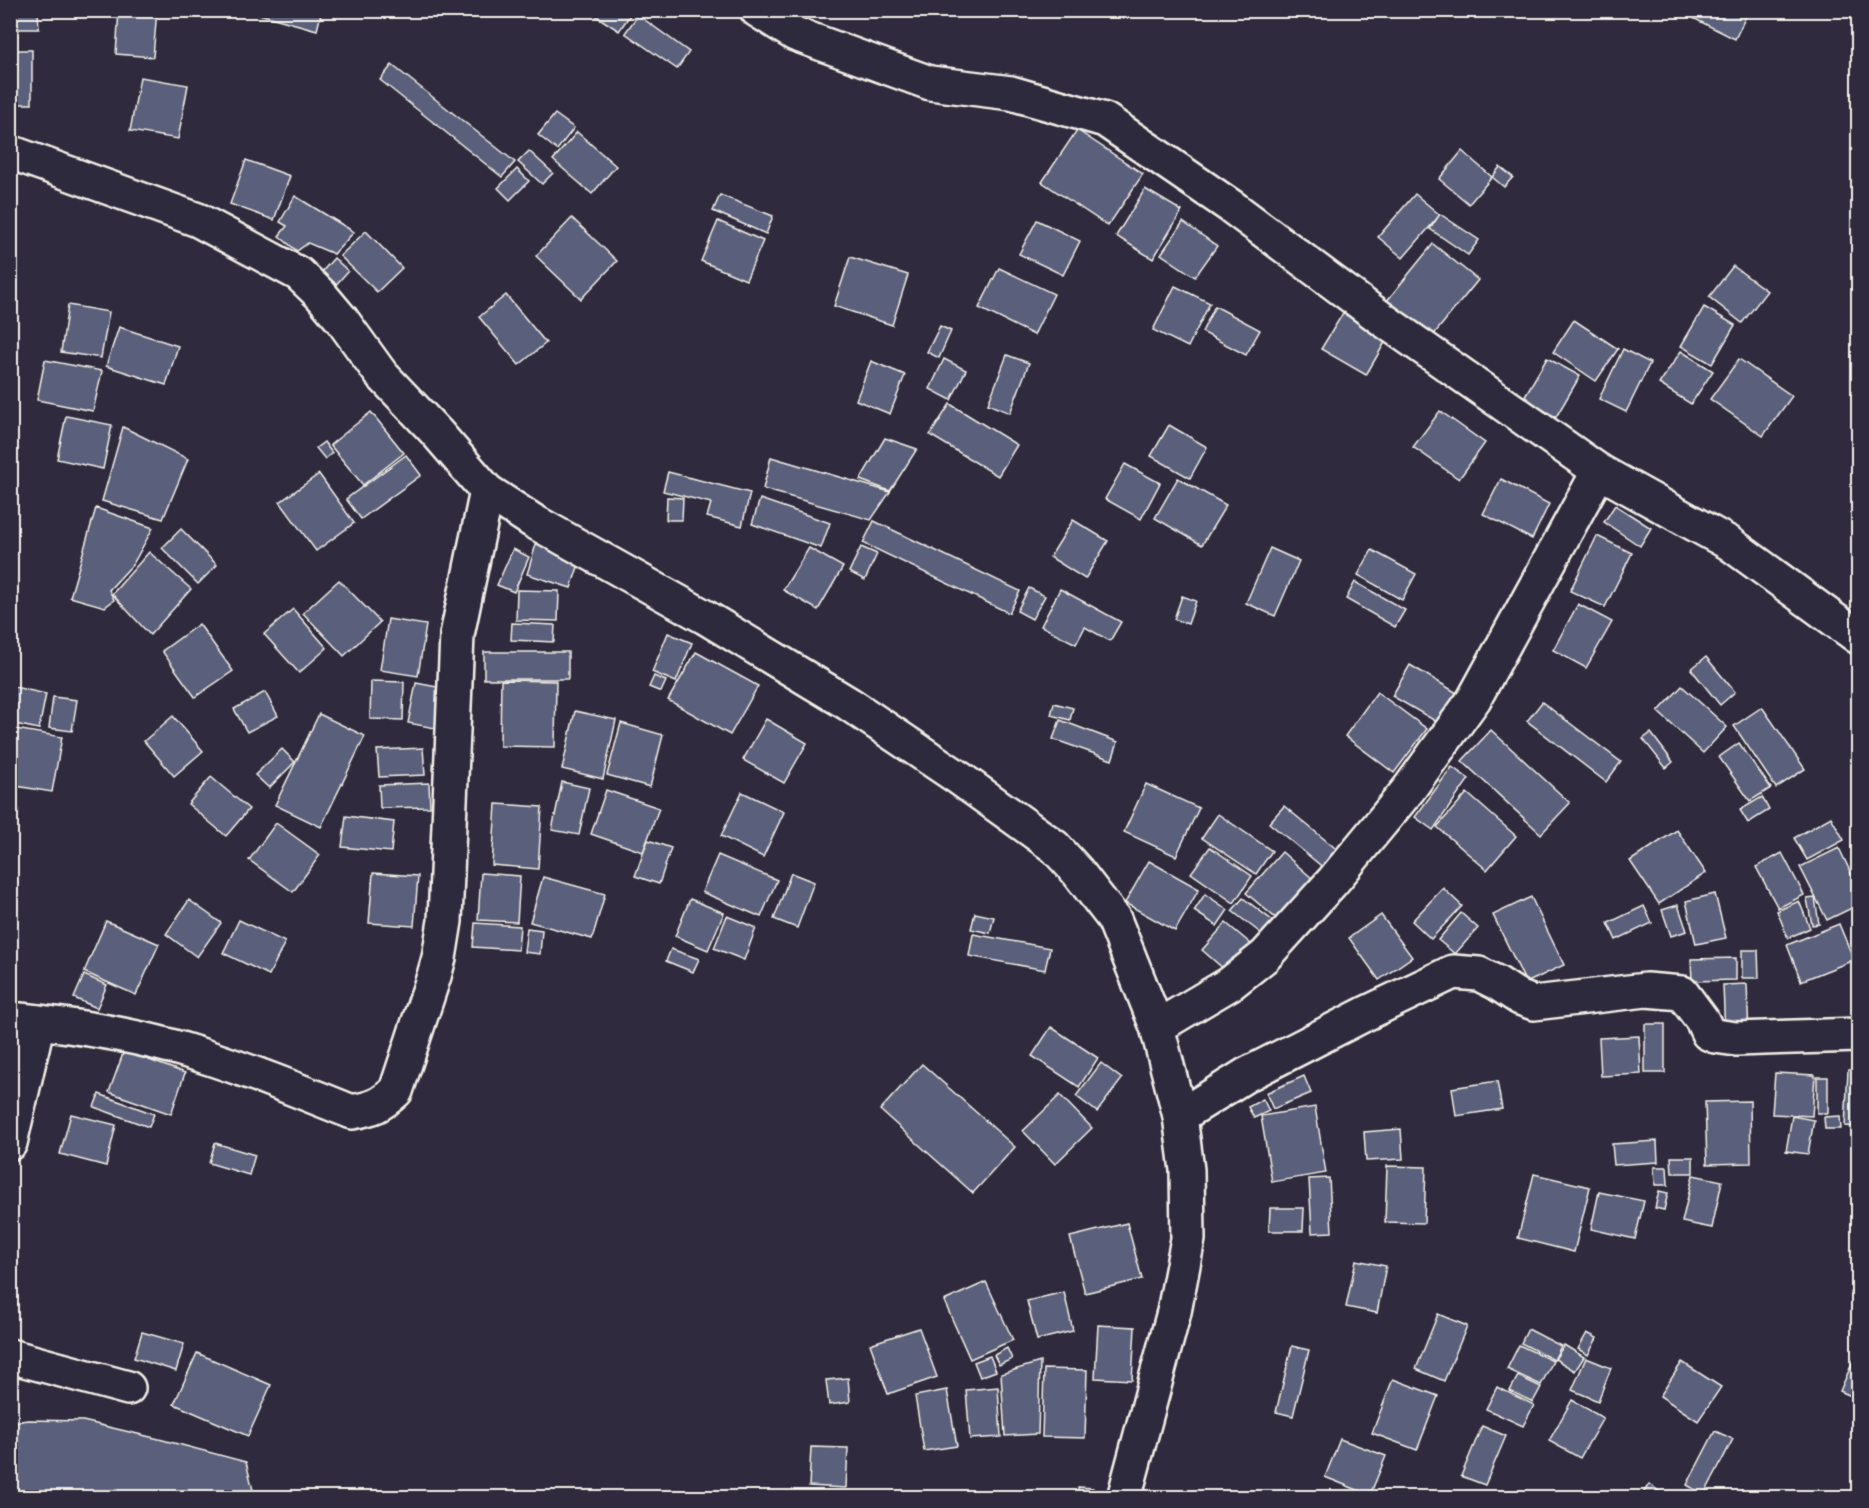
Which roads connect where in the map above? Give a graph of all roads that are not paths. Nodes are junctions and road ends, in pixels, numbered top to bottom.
1 (757, 10) edge
2 (10, 152) edge
3 (1599, 471) junction
4 (487, 491) junction
5 (1858, 637) edge
6 (24, 1021) edge
7 (1157, 1027) junction
8 (1858, 1035) edge
9 (1180, 1116) junction
10 (10, 1143) edge
11 (10, 1356) edge
12 (128, 1388) dead end
13 (1124, 1497) edge

1 - 3 street
2 - 4 street
3 - 5 street
3 - 7 street
4 - 6 street
4 - 7 street
6 - 10 street
7 - 9 street
8 - 9 street
9 - 13 street
11 - 12 street

